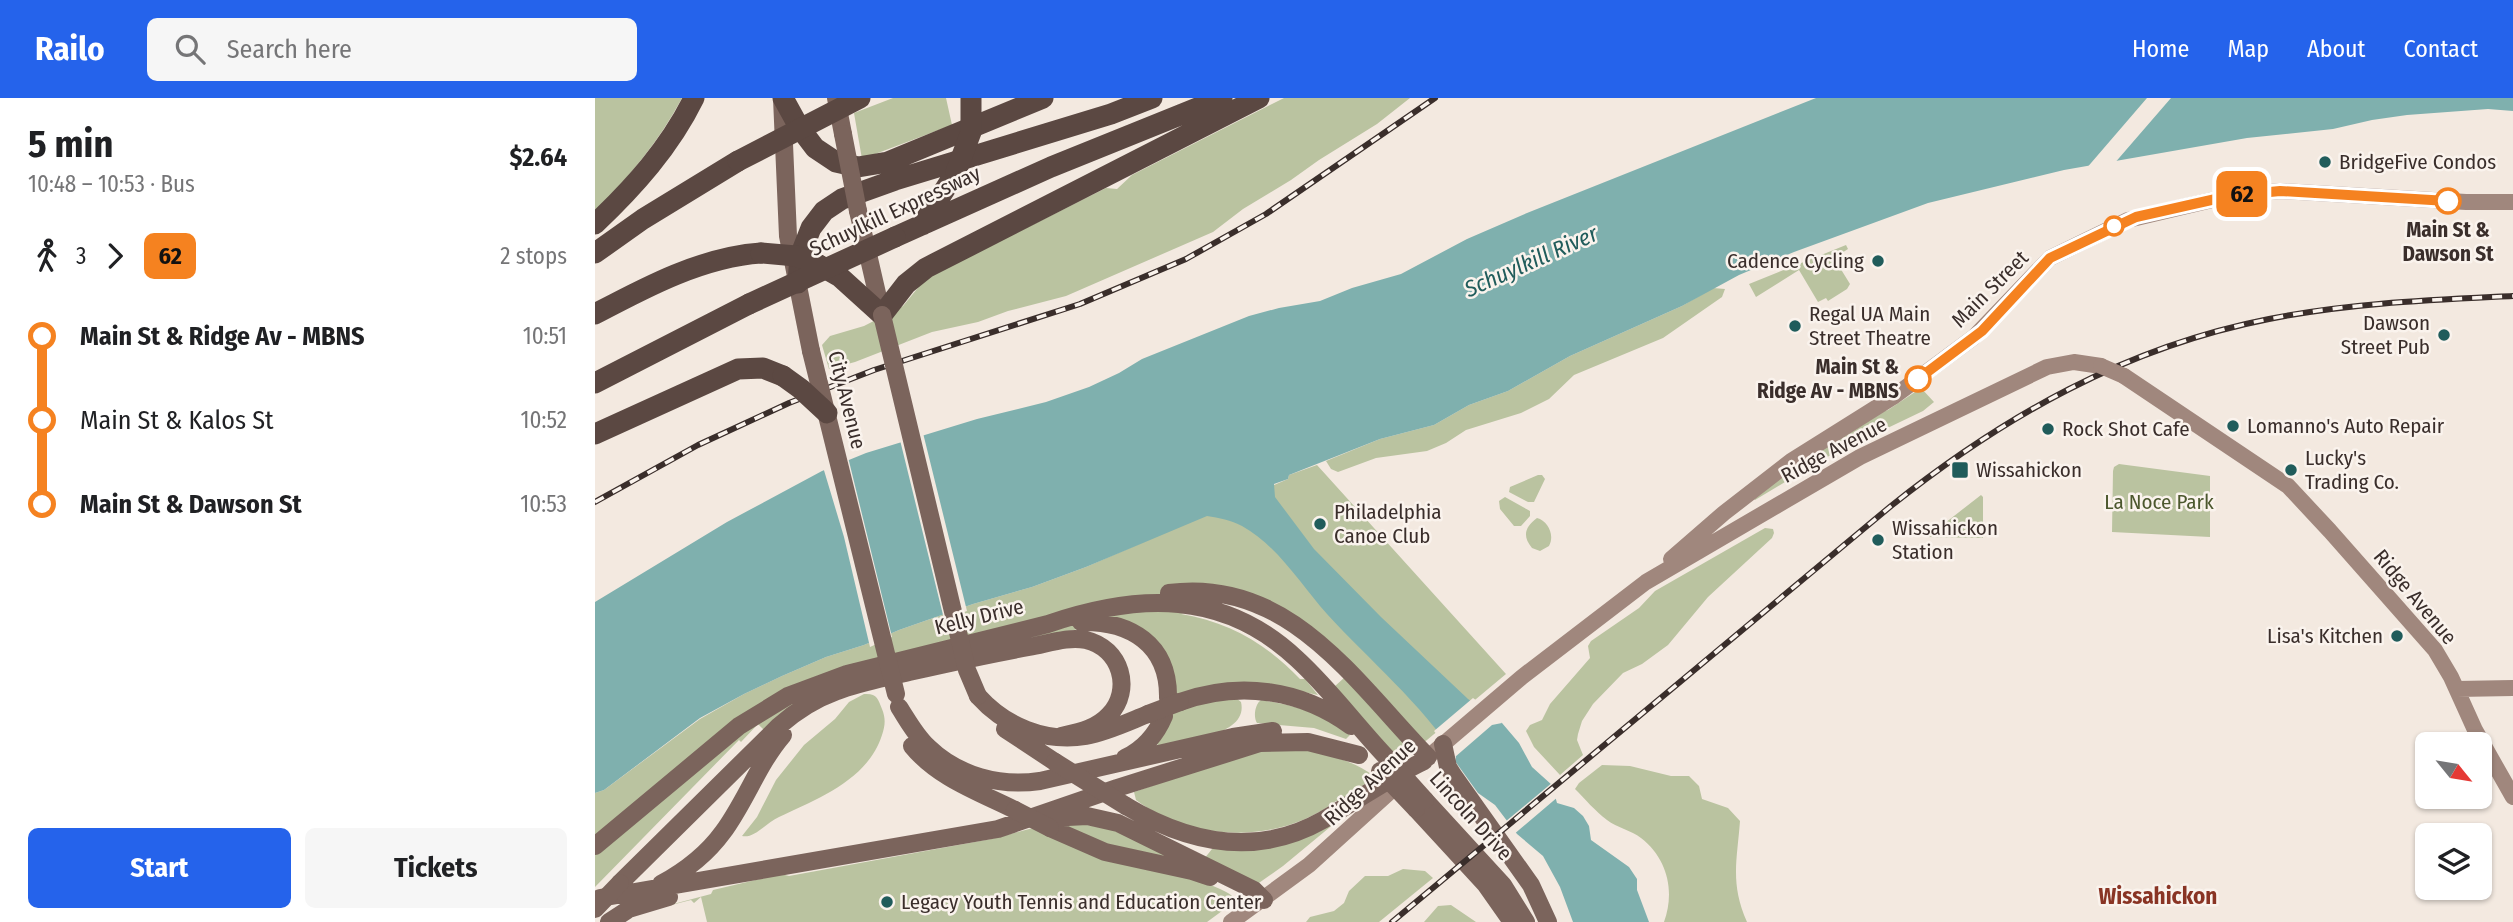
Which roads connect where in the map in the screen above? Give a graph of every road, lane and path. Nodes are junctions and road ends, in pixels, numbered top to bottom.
1 (694, 98) edge
2 (782, 98) edge
3 (836, 98) edge
4 (860, 98) edge
5 (971, 98) edge
6 (1043, 98) edge
7 (1152, 98) edge
8 (1222, 98) edge
9 (1259, 98) edge
10 (2513, 202) edge
11 (595, 224) edge
12 (922, 225) junction
13 (595, 253) edge
14 (798, 284) junction
15 (866, 291) junction
16 (595, 314) edge
17 (882, 315) junction
18 (595, 383) edge
19 (827, 413) junction
20 (595, 433) edge
21 (1646, 582) junction
22 (1129, 606) junction
23 (1048, 624) junction
24 (817, 683) junction
25 (854, 686) junction
26 (2513, 688) edge
27 (2456, 689) junction
28 (978, 696) junction
29 (1174, 700) junction
30 (898, 701) junction
31 (1156, 715) junction
32 (1061, 736) junction
33 (1443, 744) junction
34 (1375, 746) junction
35 (1359, 755) junction
36 (1426, 759) junction
37 (1112, 764) junction
38 (1385, 766) junction
39 (2513, 797) edge
40 (1421, 804) junction
41 (1021, 815) junction
42 (595, 846) edge
43 (768, 870) junction
44 (649, 890) junction
45 (604, 891) edge
46 (1264, 900) junction
47 (595, 909) edge
48 (609, 922) edge
49 (1231, 922) edge
50 (1512, 922) edge
51 (1526, 922) edge
52 (1548, 922) edge

1 - 11 highway
2 - 6 highway
2 - 14 main road, City Avenue
3 - 15 main road, bridge
4 - 13 highway, bridge
5 - 12 highway, bridge
7 - 14 highway
8 - 12 highway, Schuylkill Expressway
9 - 17 highway
10 - 21 main road, Main Street
12 - 18 highway, Schuylkill Expressway, bridge
14 - 19 main road, City Avenue, bridge
15 - 16 highway, bridge
15 - 17 highway
17 - 28 main road, bridge
19 - 20 highway, bridge
19 - 30 main road, City Avenue, bridge
21 - 27 main road, Ridge Avenue, bridge
21 - 33 main road, Ridge Avenue
22 - 23 main road, Kelly Drive
22 - 34 main road, Kelly Drive
22 - 36 main road
23 - 24 main road, Kelly Drive
23 - 29 main road
24 - 42 main road, Kelly Drive
24 - 45 main road
25 - 32 main road
25 - 44 main road
25 - 45 main road
26 - 27 main road
27 - 39 main road, Ridge Avenue
28 - 32 main road
28 - 36 main road, bridge
29 - 31 main road, bridge
29 - 34 main road
30 - 37 main road
30 - 41 main road, City Avenue
31 - 32 main road
31 - 37 main road
33 - 36 main road, Ridge Avenue
33 - 52 main road
34 - 38 main road, Lincoln Drive
35 - 37 main road
35 - 38 main road, Lincoln Drive
35 - 41 main road
36 - 46 main road, Ridge Avenue
38 - 40 main road, Lincoln Drive, bridge
40 - 50 main road, Lincoln Drive
40 - 51 main road, Lincoln Drive
41 - 43 main road
41 - 46 main road, City Avenue, bridge
41 - 46 main road
43 - 44 main road
43 - 48 main road
44 - 45 main road
45 - 47 main road, bridge
46 - 49 main road, Ridge Avenue

